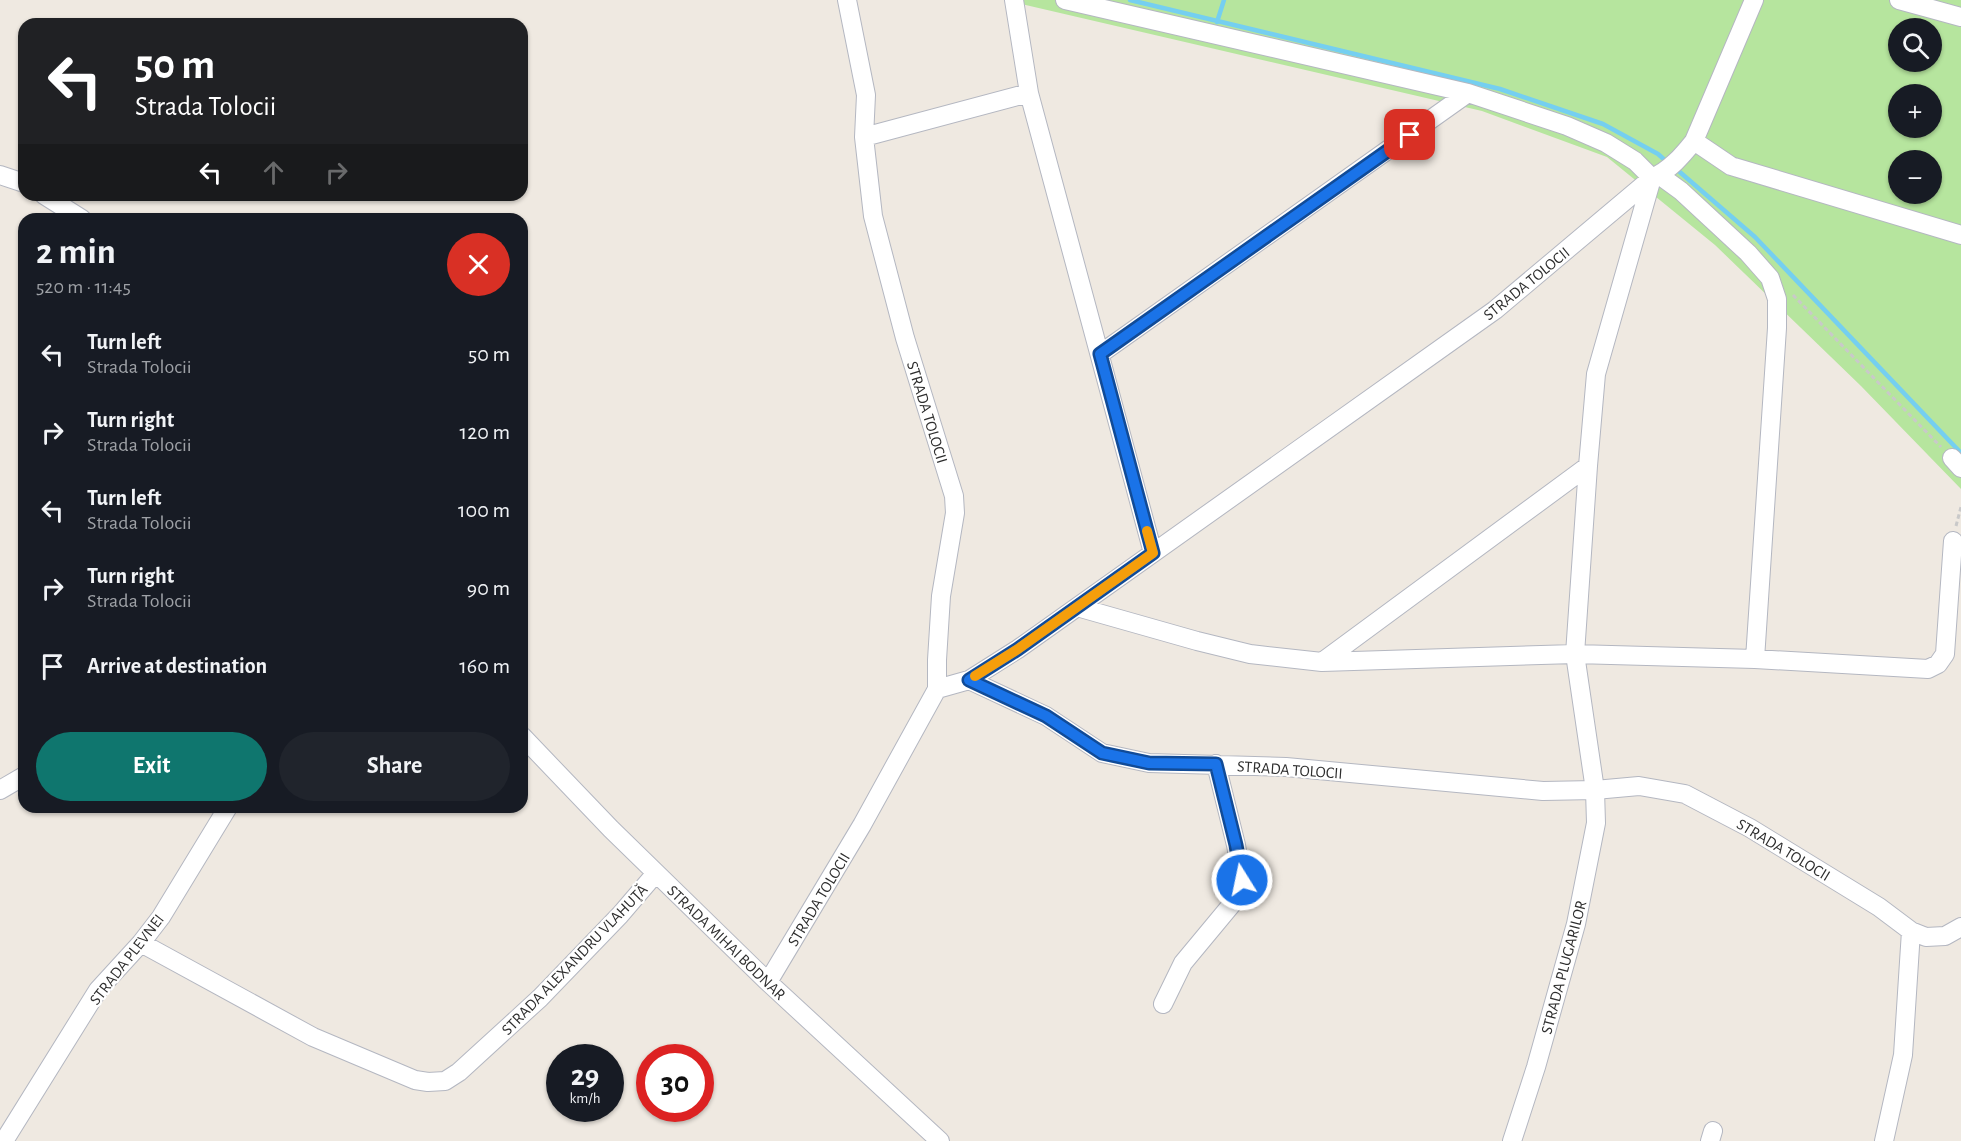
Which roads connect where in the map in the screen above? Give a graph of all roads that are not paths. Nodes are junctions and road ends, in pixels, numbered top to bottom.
1 (847, 0) edge
2 (1014, 0) edge
3 (1065, 0) edge
4 (1754, 0) edge
5 (1899, 0) edge
6 (1961, 17) edge
7 (1029, 93) junction
8 (1468, 93) junction
9 (864, 137) junction
10 (1694, 141) junction
11 (0, 175) edge
12 (1658, 175) junction
13 (18, 181) edge
14 (54, 201) edge
15 (72, 213) edge
16 (1961, 235) edge
17 (1100, 354) junction
18 (1588, 466) junction
19 (1953, 541) dead end
20 (1153, 553) junction
21 (1077, 606) junction
22 (1575, 654) junction
23 (1755, 659) junction
24 (1322, 662) junction
25 (969, 680) junction
26 (937, 690) junction
27 (528, 742) edge
28 (1216, 764) junction
29 (18, 780) edge
30 (0, 790) edge
31 (1595, 790) junction
32 (224, 813) edge
33 (656, 873) junction
34 (1961, 927) edge
35 (1911, 931) junction
36 (141, 943) junction
37 (768, 982) junction
38 (1163, 1004) dead end
39 (4, 1141) edge
40 (940, 1141) edge
41 (1512, 1141) edge
42 (1884, 1141) edge

1 - 9 street, STRADA TOLOCII
2 - 7 street
3 - 8 street
4 - 10 street, STRADA TOLOCII
5 - 6 street
7 - 9 street
7 - 17 street
8 - 12 street
8 - 17 street
9 - 26 street, STRADA TOLOCII
10 - 12 street, STRADA TOLOCII
10 - 16 street
11 - 13 street
12 - 18 street
12 - 20 street, STRADA TOLOCII
12 - 23 street
14 - 15 street
17 - 20 street
18 - 22 street
18 - 24 street
19 - 23 street
20 - 21 street, STRADA TOLOCII
21 - 24 street
21 - 25 street, STRADA TOLOCII
22 - 23 street
22 - 24 street
22 - 31 street
25 - 26 street, STRADA TOLOCII
25 - 28 street, STRADA TOLOCII
26 - 37 street, STRADA TOLOCII
27 - 33 street, STRADA MIHAI BODNAR
28 - 31 street, STRADA TOLOCII
28 - 38 street
29 - 30 street
31 - 35 street, STRADA TOLOCII
31 - 41 street, STRADA PLUGARILOR
32 - 36 street, STRADA PLEVNEI
33 - 36 street, STRADA ALEXANDRU VLAHUŢĂ
33 - 37 street, STRADA MIHAI BODNAR
34 - 35 street, STRADA TOLOCII
35 - 42 street
36 - 39 street, STRADA PLEVNEI
37 - 40 street, STRADA MIHAI BODNAR

